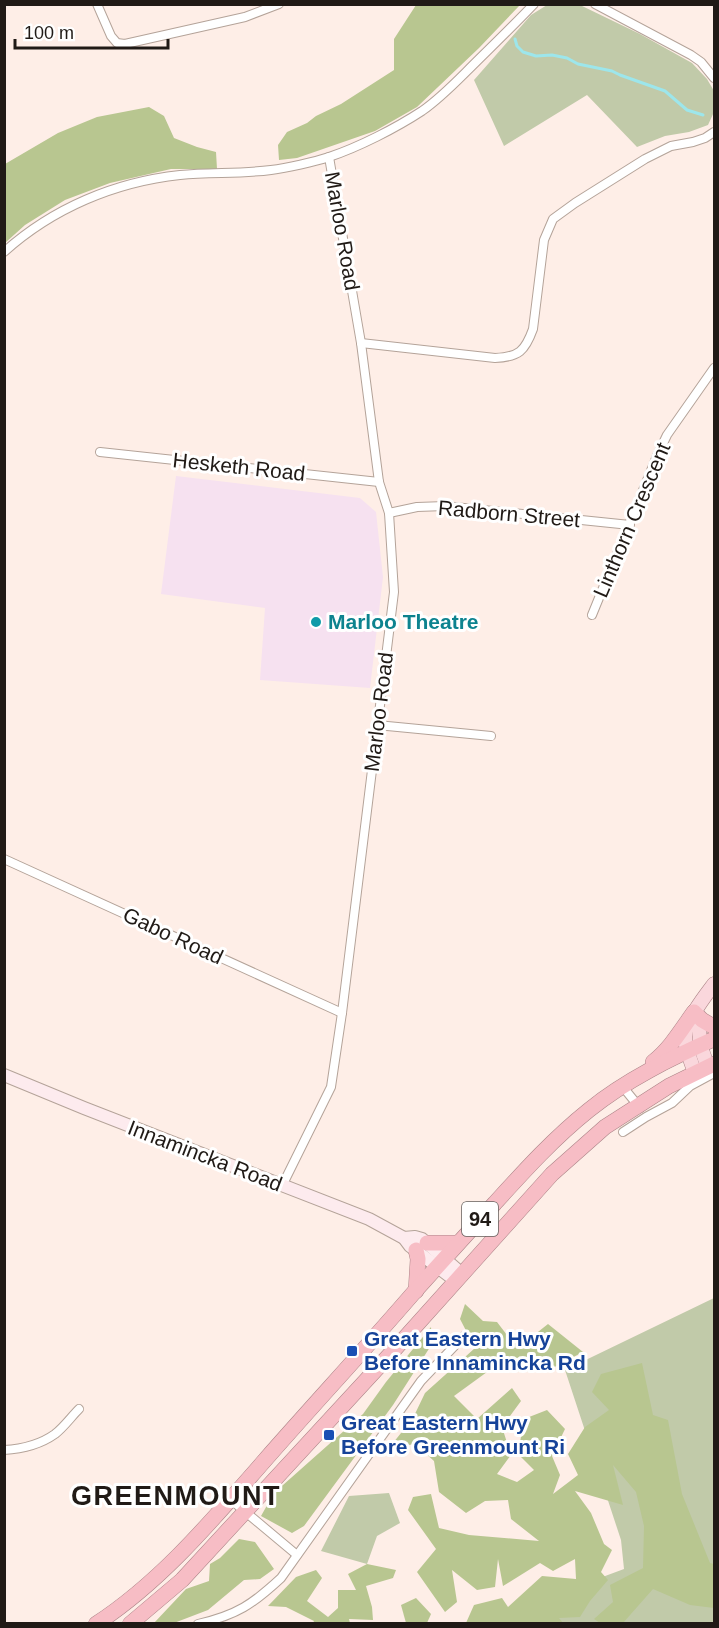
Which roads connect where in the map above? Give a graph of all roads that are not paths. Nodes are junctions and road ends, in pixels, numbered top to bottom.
1 (97, 4) edge
2 (279, 4) edge
3 (534, 4) edge
4 (595, 4) edge
5 (714, 78) edge
6 (714, 132) edge
7 (328, 157) junction
8 (4, 252) edge
9 (361, 343) junction
10 (714, 368) edge
11 (100, 452) dead end
12 (379, 482) junction
13 (389, 513) junction
14 (630, 525) junction
15 (592, 615) dead end
16 (377, 724) junction
17 (491, 736) dead end
18 (4, 859) edge
19 (714, 984) edge
20 (694, 1012) junction
21 (342, 1013) junction
22 (714, 1027) edge
23 (701, 1045) edge
24 (708, 1069) edge
25 (4, 1075) edge
26 (628, 1084) junction
27 (642, 1111) junction
28 (622, 1132) dead end
29 (282, 1186) junction
30 (458, 1243) junction
31 (421, 1246) junction
32 (441, 1262) junction
33 (459, 1278) junction
34 (416, 1291) junction
35 (464, 1336) dead end
36 (79, 1409) dead end
37 (4, 1450) edge
38 (230, 1499) junction
39 (245, 1512) junction
40 (297, 1555) junction
41 (96, 1623) edge
42 (130, 1623) edge
43 (198, 1623) edge

1 - 2 street
3 - 7 street
4 - 5 street
6 - 9 street
7 - 8 street
7 - 9 street, Marloo Road
9 - 12 street, Marloo Road
10 - 14 street, Linthorn Crescent
11 - 12 street, Hesketh Road
12 - 13 street, Marloo Road
13 - 14 street, Radborn Street
13 - 16 street, Marloo Road
14 - 15 street, Linthorn Crescent
16 - 17 street
16 - 21 street, Marloo Road
18 - 21 street, Gabo Road
19 - 20 main road
20 - 22 highway
20 - 23 main road
20 - 26 highway
21 - 29 street, Marloo Road
23 - 24 main road
23 - 26 highway, 94
24 - 27 highway, 94
25 - 29 main road, Innamincka Road
26 - 27 street
26 - 30 highway, 94
27 - 28 street
27 - 33 highway, 94
29 - 31 main road, Innamincka Road
30 - 31 highway
30 - 32 highway, 94
31 - 32 main road
31 - 34 highway
32 - 33 main road
32 - 34 highway, 94
33 - 39 highway, 94
34 - 38 highway, 94
35 - 40 street
36 - 37 street
38 - 39 street
38 - 41 highway, 94
39 - 40 street
39 - 42 highway, 94
40 - 43 street

